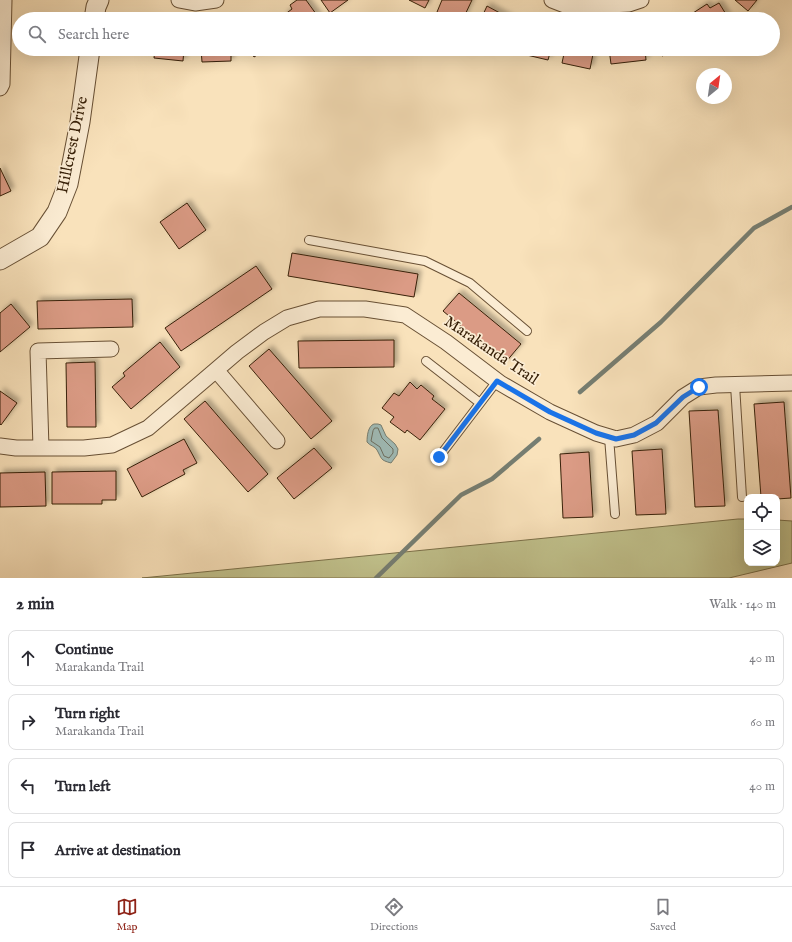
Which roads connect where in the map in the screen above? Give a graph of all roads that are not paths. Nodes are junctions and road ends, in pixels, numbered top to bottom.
1 (4, 0) edge
2 (99, 0) edge
3 (179, 0) edge
4 (216, 0) edge
5 (552, 0) edge
6 (641, 0) edge
7 (95, 12) edge
8 (89, 56) edge
9 (0, 88) edge
10 (310, 240) dead end
11 (0, 260) edge
12 (527, 331) dead end
13 (112, 349) dead end
14 (426, 361) dead end
15 (216, 370) junction
16 (497, 381) junction
17 (792, 384) edge
18 (735, 385) junction
19 (480, 403) junction
20 (609, 437) junction
21 (277, 441) dead end
22 (0, 446) edge
23 (41, 448) junction
24 (439, 457) dead end
25 (742, 497) dead end
26 (616, 514) dead end

1 - 9 street
2 - 7 street
3 - 4 street
5 - 6 street
8 - 11 street, Hillcrest Drive
10 - 12 lane
13 - 23 street
14 - 19 lane
15 - 16 street, Marakanda Trail
15 - 21 street
15 - 23 street, Marakanda Trail
16 - 19 lane
16 - 20 street, Marakanda Trail
17 - 18 street, Marakanda Trail
18 - 20 street, Marakanda Trail
18 - 25 lane
19 - 24 lane
20 - 26 lane
22 - 23 street, Marakanda Trail

